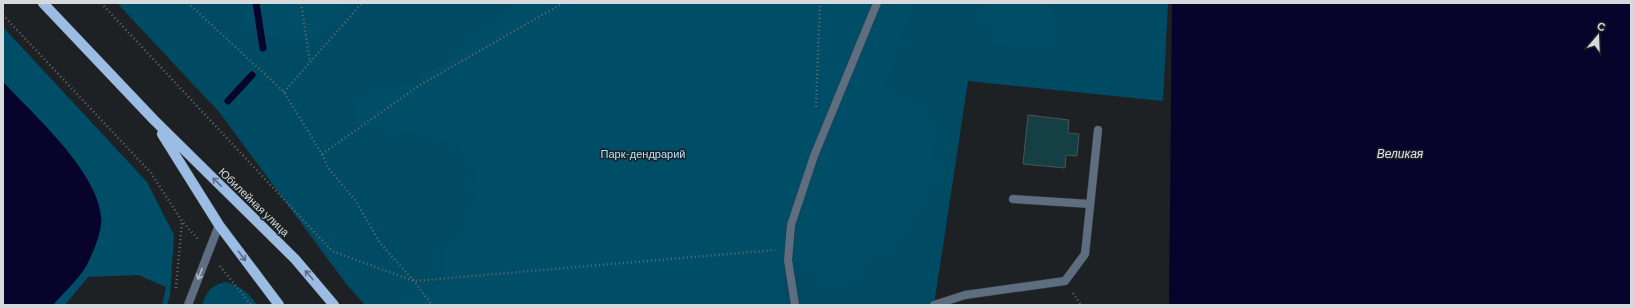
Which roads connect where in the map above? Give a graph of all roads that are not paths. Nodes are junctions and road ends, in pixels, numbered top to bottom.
1 (43, 3) edge
2 (877, 3) edge
3 (154, 120) junction
4 (1098, 130) dead end
5 (1013, 199) dead end
6 (1090, 204) junction
7 (219, 225) junction
8 (188, 305) edge
9 (279, 305) edge
10 (334, 305) edge
11 (795, 305) edge
12 (934, 305) edge

1 - 3 main road, Юбилейная улица
2 - 11 street
3 - 7 main road, Юбилейная улица
10 -> 3 main road, Юбилейная улица
4 - 6 street
5 - 6 street
6 - 12 street
7 -> 8 street
7 -> 9 main road, Юбилейная улица

